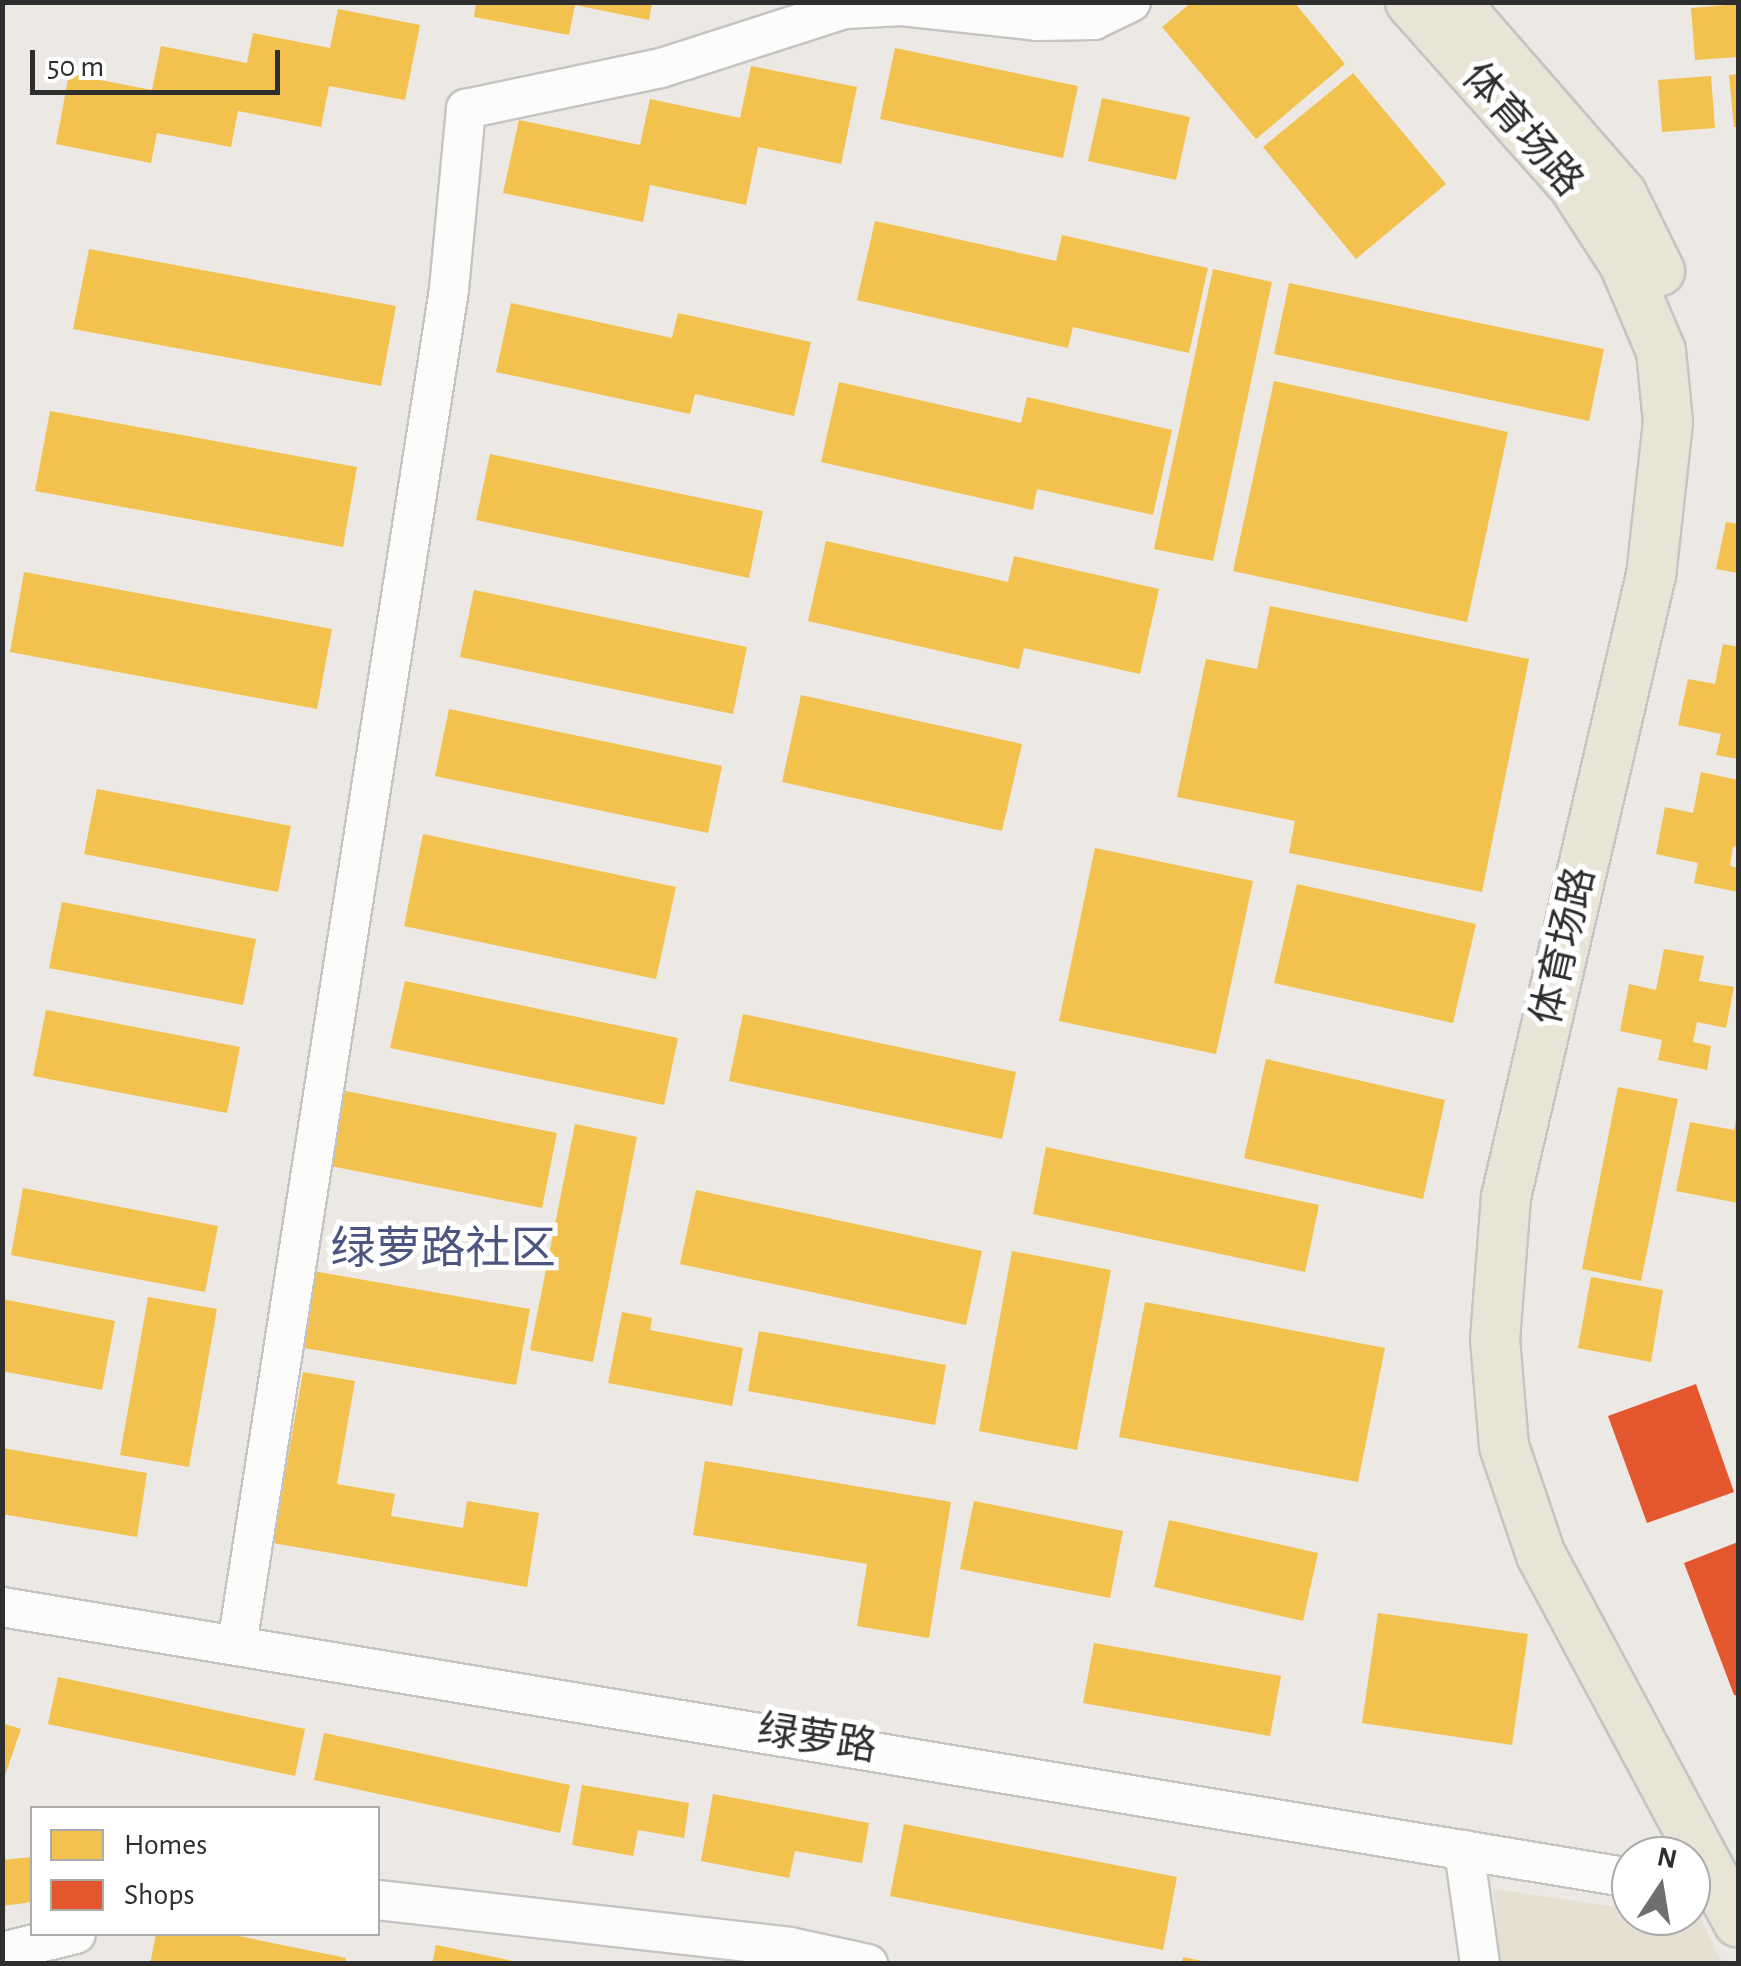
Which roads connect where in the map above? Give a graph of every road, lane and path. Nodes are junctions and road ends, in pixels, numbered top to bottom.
1 (1130, 2) edge
2 (1410, 2) edge
3 (1455, 2) edge
4 (2, 1606) edge
5 (238, 1645) junction
6 (1464, 1850) junction
7 (1720, 1872) edge
8 (1611, 1875) edge
9 (380, 1900) edge
10 (1738, 1923) edge
11 (68, 1936) edge
12 (2, 1952) edge
13 (868, 1964) edge
14 (1480, 1964) edge

1 - 5 street
2 - 7 main road, 体育场路
3 - 7 main road, 体育场路
4 - 5 street, 绿萝路
5 - 6 street, 绿萝路
6 - 8 street, 绿萝路
6 - 14 street
7 - 10 main road, 体育场路
9 - 13 street
11 - 12 street

